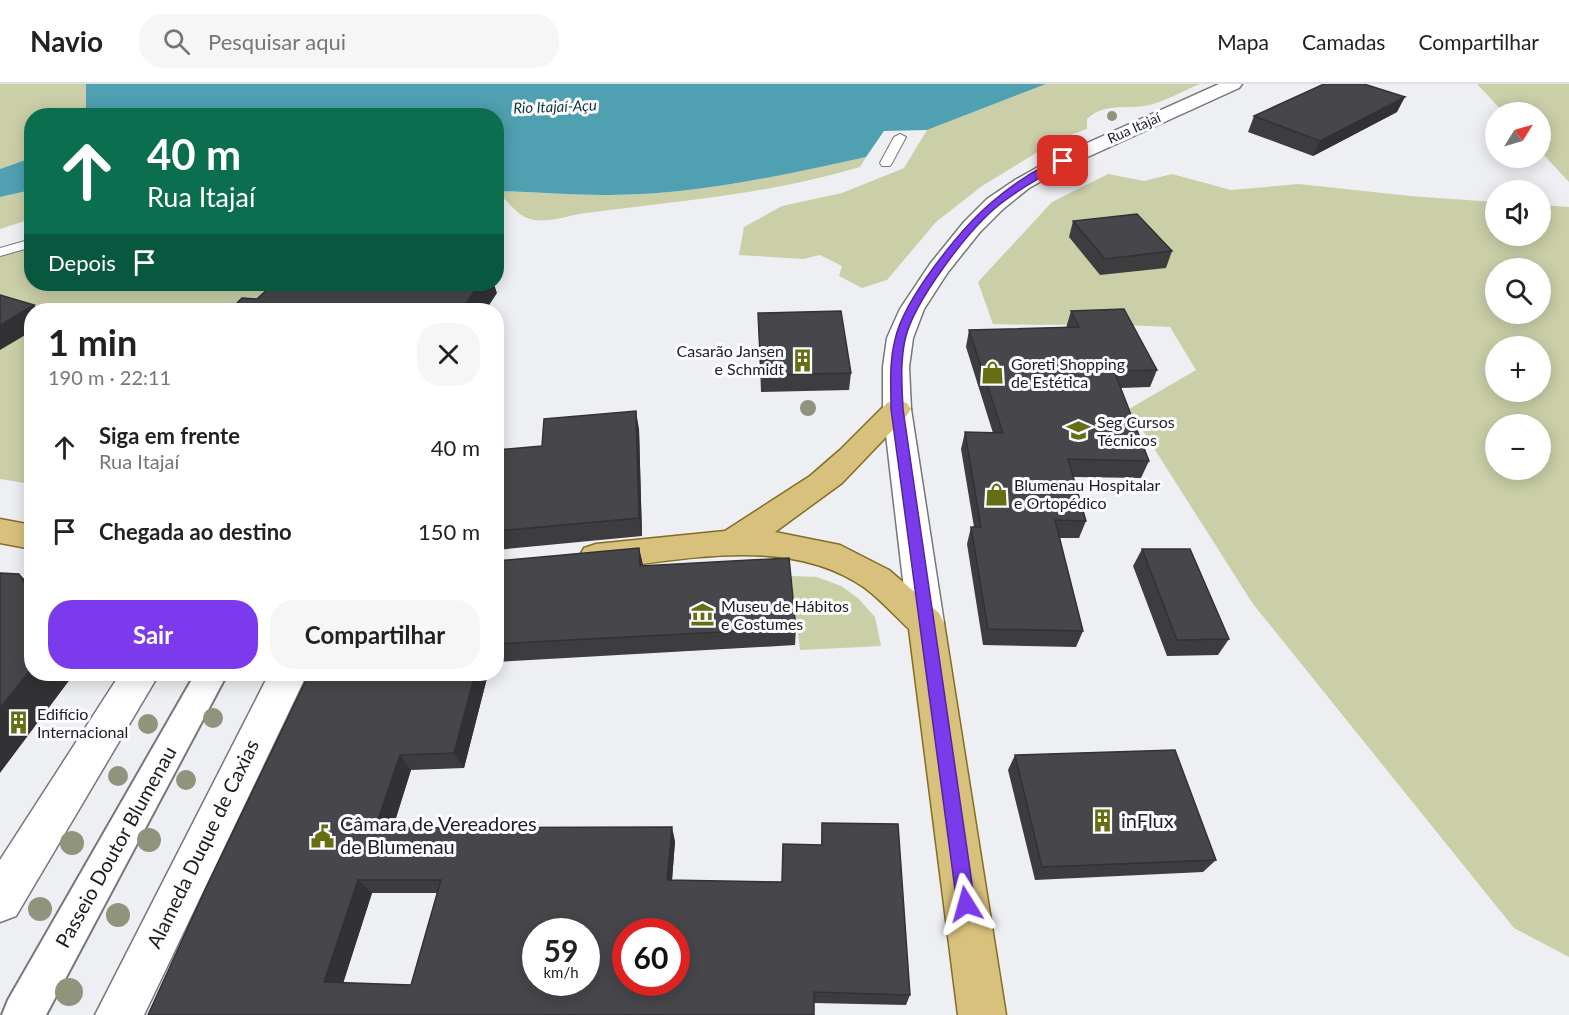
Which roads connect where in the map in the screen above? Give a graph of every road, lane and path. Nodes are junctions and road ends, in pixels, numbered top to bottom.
1 (1233, 84) edge
2 (900, 137) dead end
3 (886, 163) dead end
4 (24, 245) edge
5 (0, 252) edge
6 (897, 409) junction
7 (0, 531) edge
8 (24, 536) edge
9 (732, 543) junction
10 (567, 560) edge
11 (926, 623) junction
12 (136, 681) edge
13 (207, 681) edge
14 (285, 681) edge
15 (0, 900) edge
16 (22, 1015) edge
17 (119, 1015) edge
18 (982, 1015) edge

1 - 6 main road, Rua Itajaí
2 - 3 lane
4 - 5 lane
6 - 9 main road
6 - 11 main road, Rua Itajaí
7 - 8 main road
9 - 10 main road
9 - 11 main road
11 - 18 main road
12 - 15 main road
13 - 16 street, Passeio Doutor Blumenau
14 - 17 main road, Alameda Duque de Caxias

